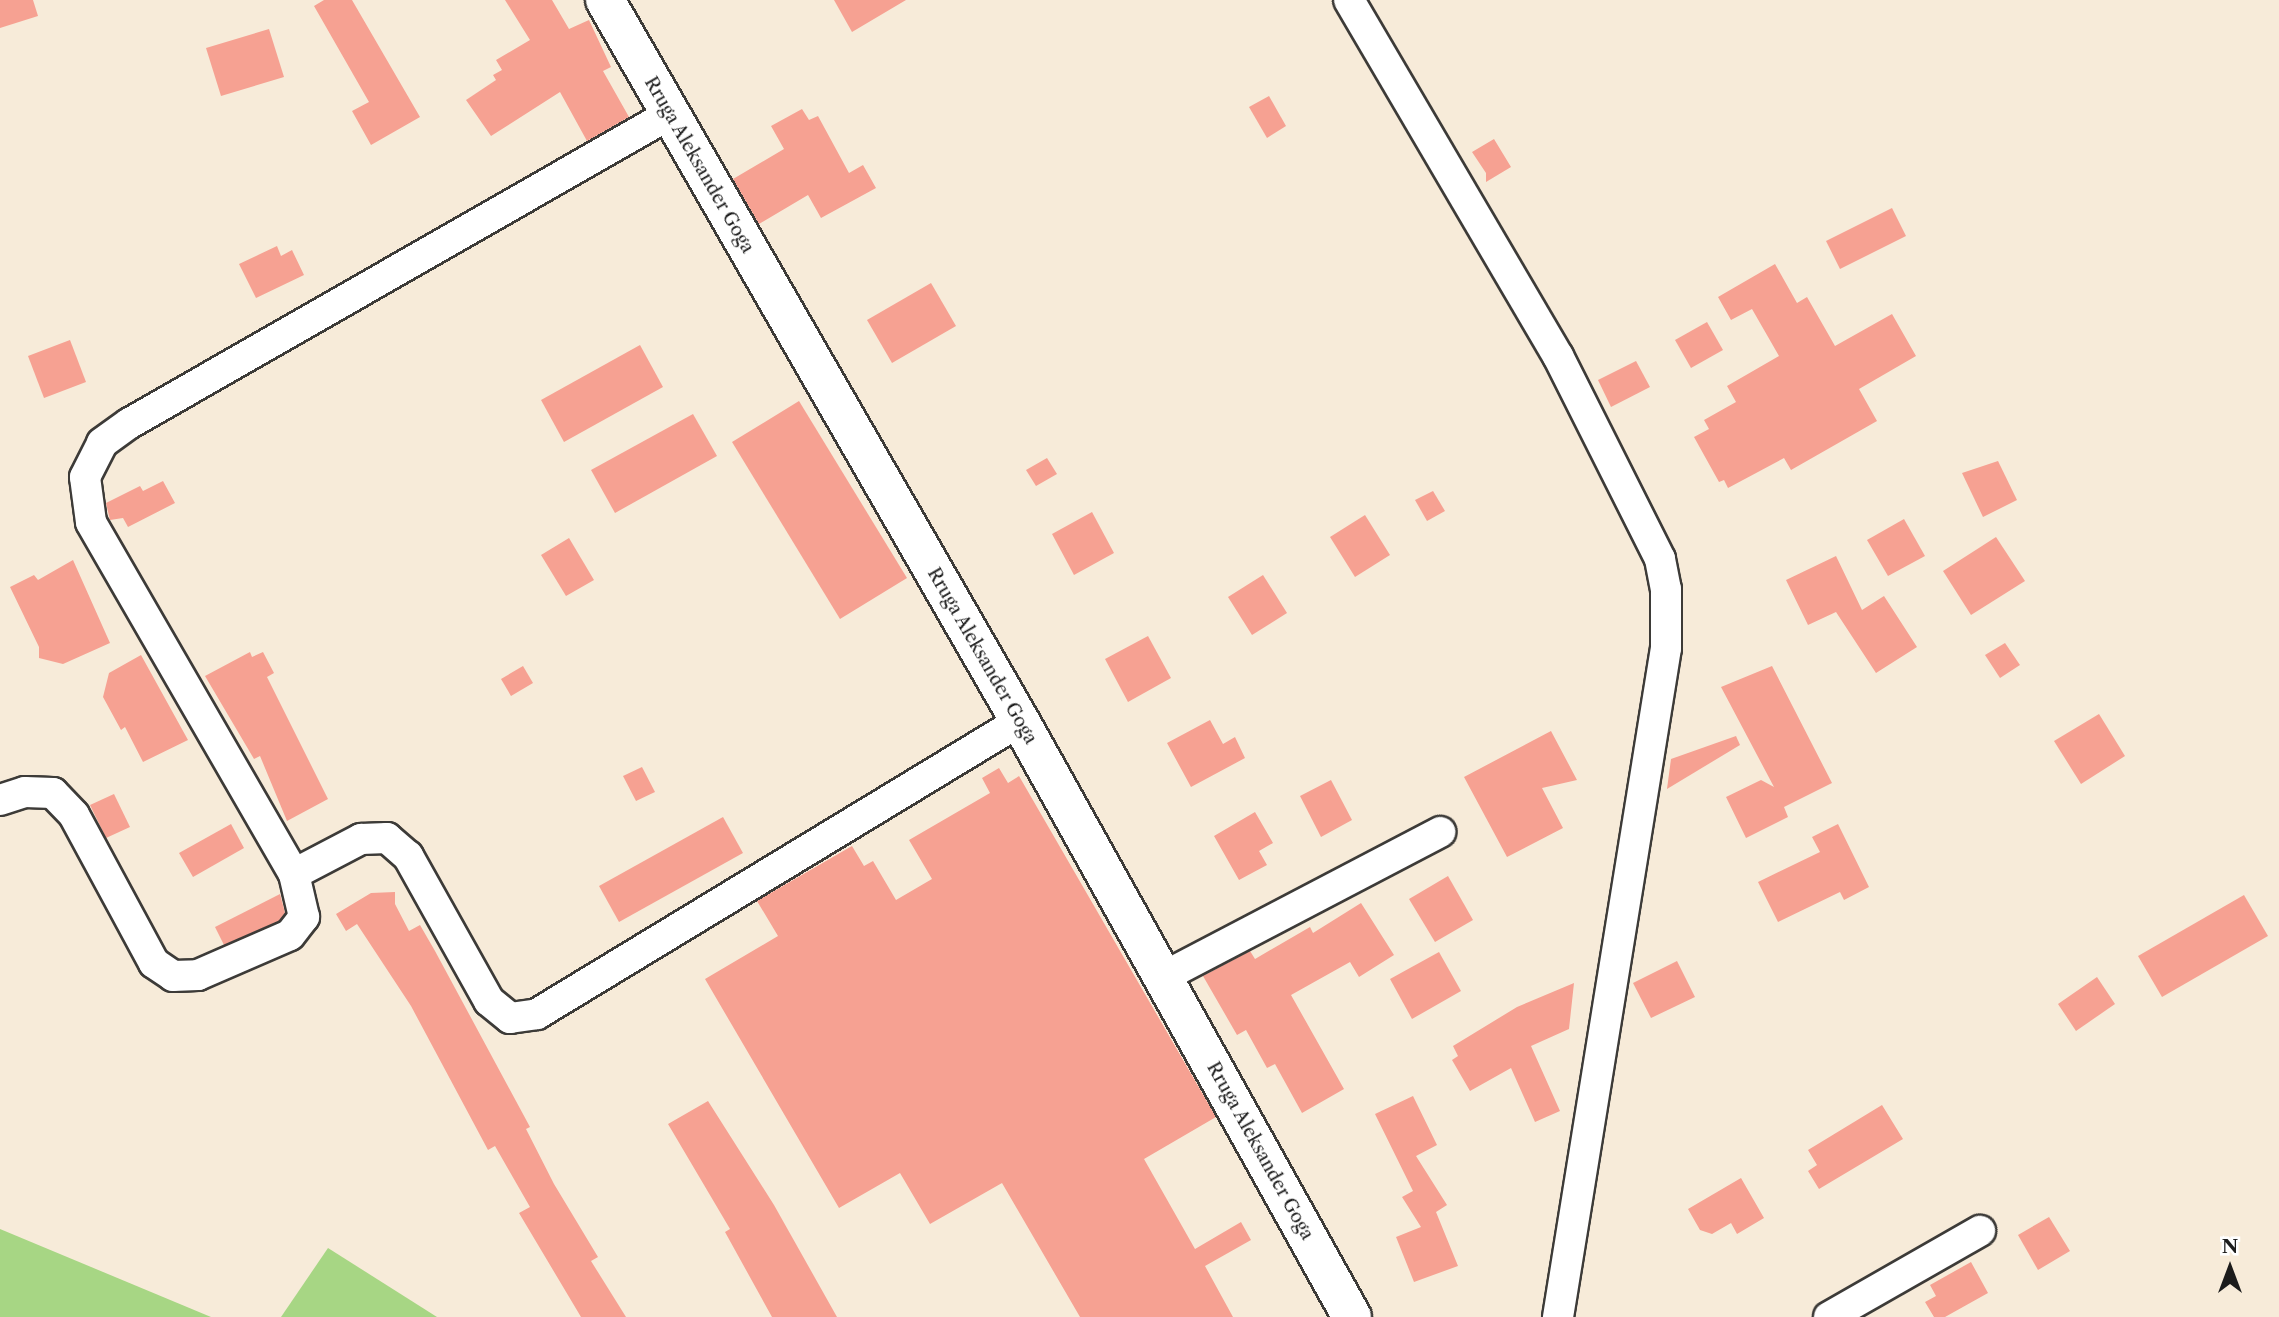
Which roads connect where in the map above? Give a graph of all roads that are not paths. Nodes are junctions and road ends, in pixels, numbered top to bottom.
1 (605, 0) edge
2 (1349, 0) edge
3 (670, 114) junction
4 (1020, 721) junction
5 (0, 800) edge
6 (1440, 832) dead end
7 (294, 874) junction
8 (1163, 977) junction
9 (1980, 1231) dead end
10 (1352, 1317) edge
11 (1558, 1317) edge
12 (1829, 1317) edge

1 - 3 main road, Rruga Aleksander Goga
2 - 11 street
3 - 4 main road, Rruga Aleksander Goga
3 - 7 street
4 - 7 street
4 - 8 main road, Rruga Aleksander Goga
5 - 7 street
6 - 8 street
8 - 10 main road, Rruga Aleksander Goga
9 - 12 street

